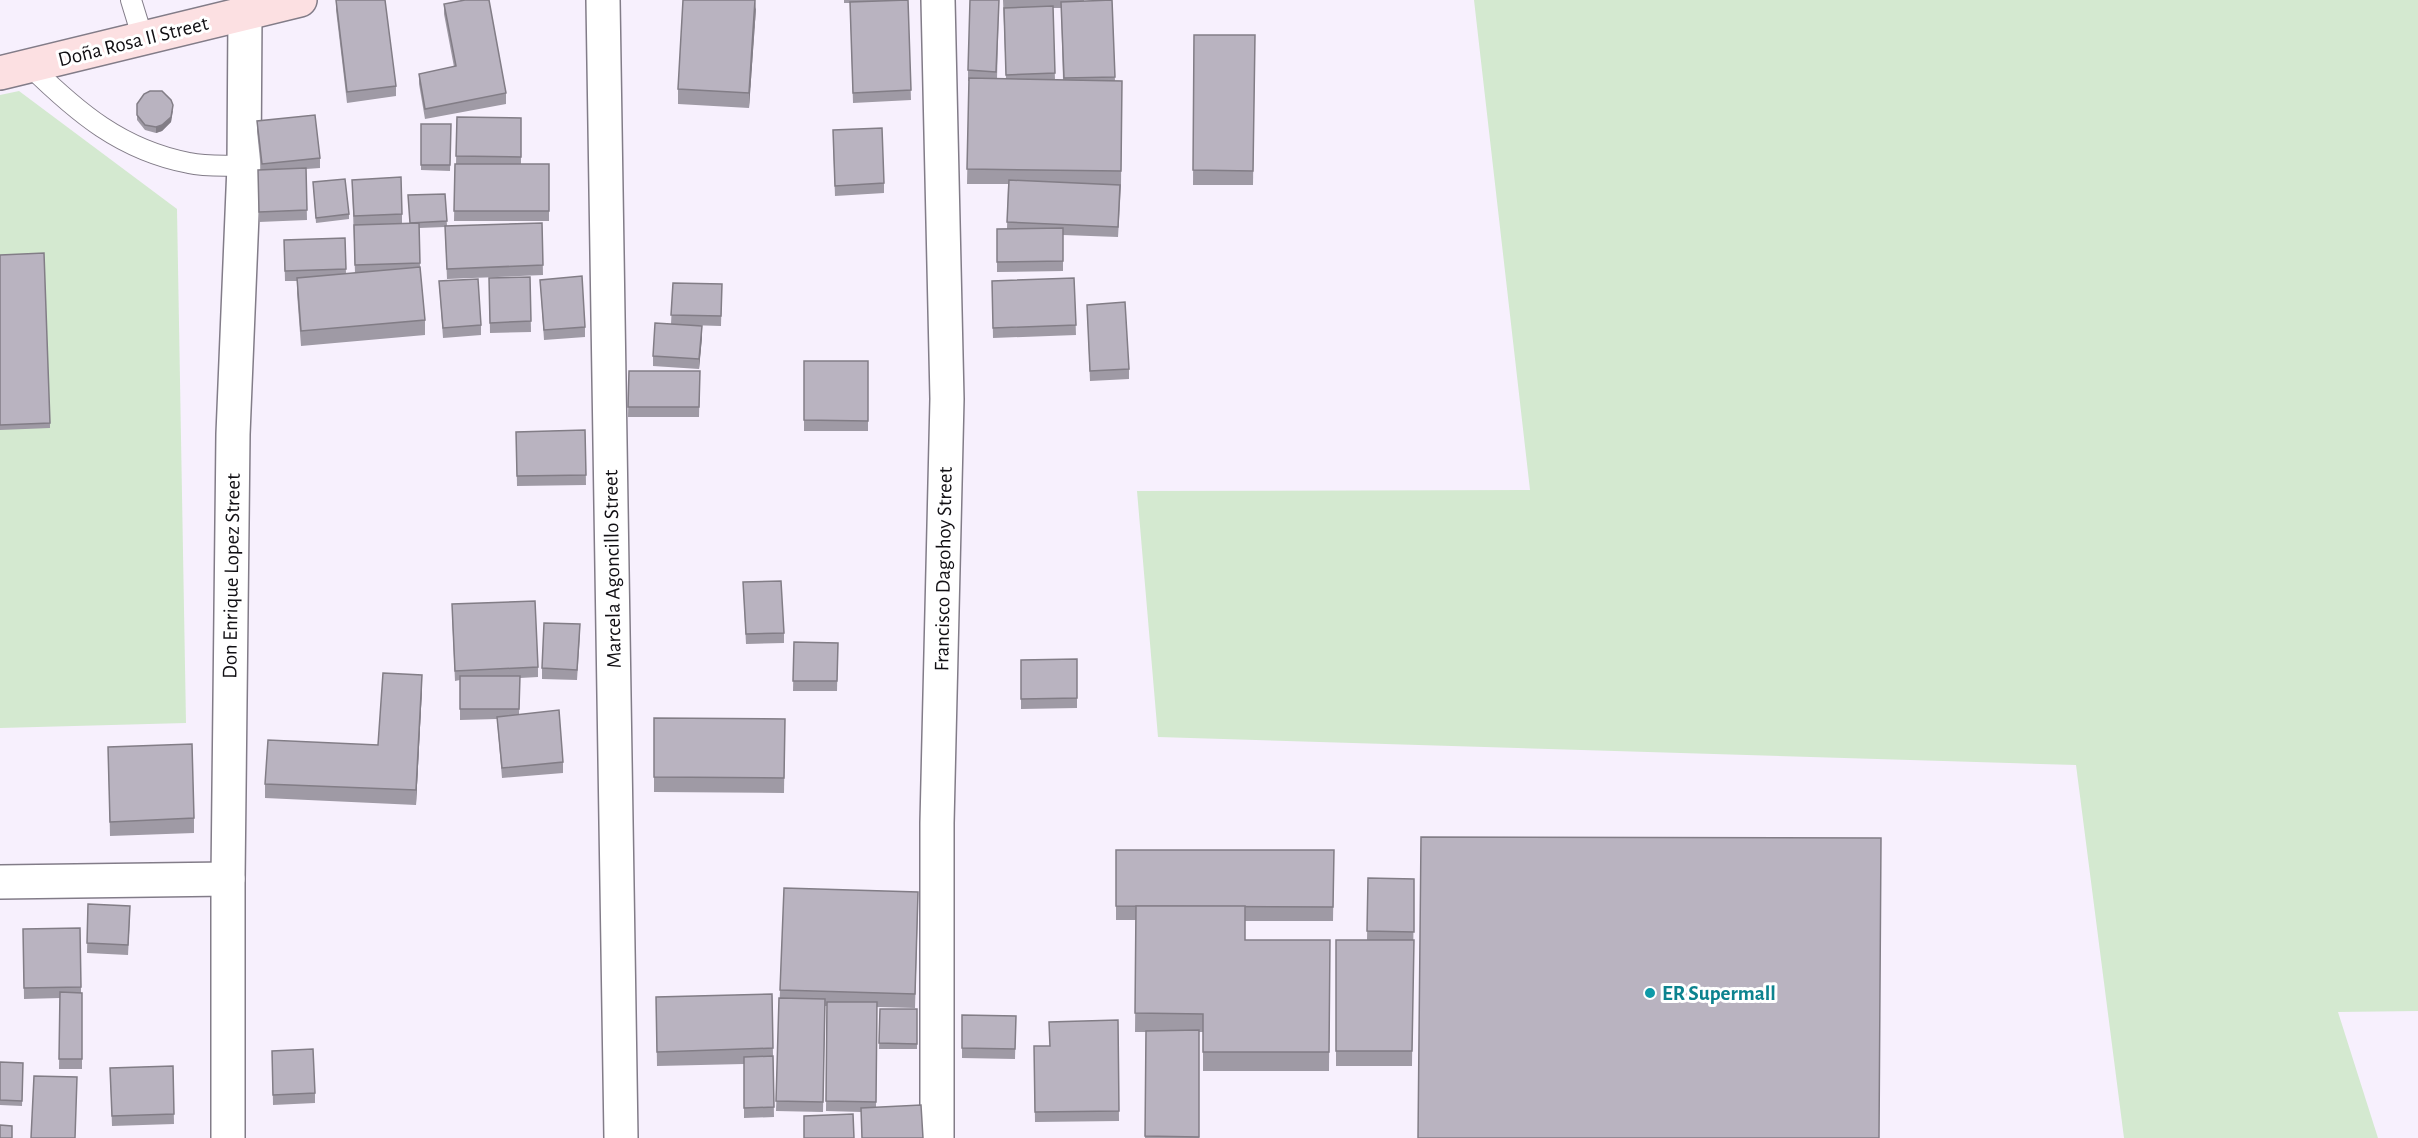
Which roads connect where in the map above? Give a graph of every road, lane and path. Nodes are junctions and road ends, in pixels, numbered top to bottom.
1 (130, 0) edge
2 (300, 0) edge
3 (603, 0) edge
4 (938, 0) edge
5 (245, 14) junction
6 (143, 39) junction
7 (15, 69) edge
8 (244, 166) junction
9 (228, 879) junction
10 (0, 882) edge
11 (228, 1138) edge
12 (621, 1138) edge
13 (937, 1138) edge

1 - 6 lane
2 - 5 main road, Doña Rosa II Street
3 - 12 street, Marcela Agoncillo Street
4 - 13 street, Francisco Dagohoy Street
5 - 6 main road, Doña Rosa II Street
5 - 8 street, Don Enrique Lopez Street
6 - 7 main road, Doña Rosa II Street
7 - 8 lane
8 - 9 street, Don Enrique Lopez Street
9 - 10 street
9 - 11 street, Don Enrique Lopez Street

